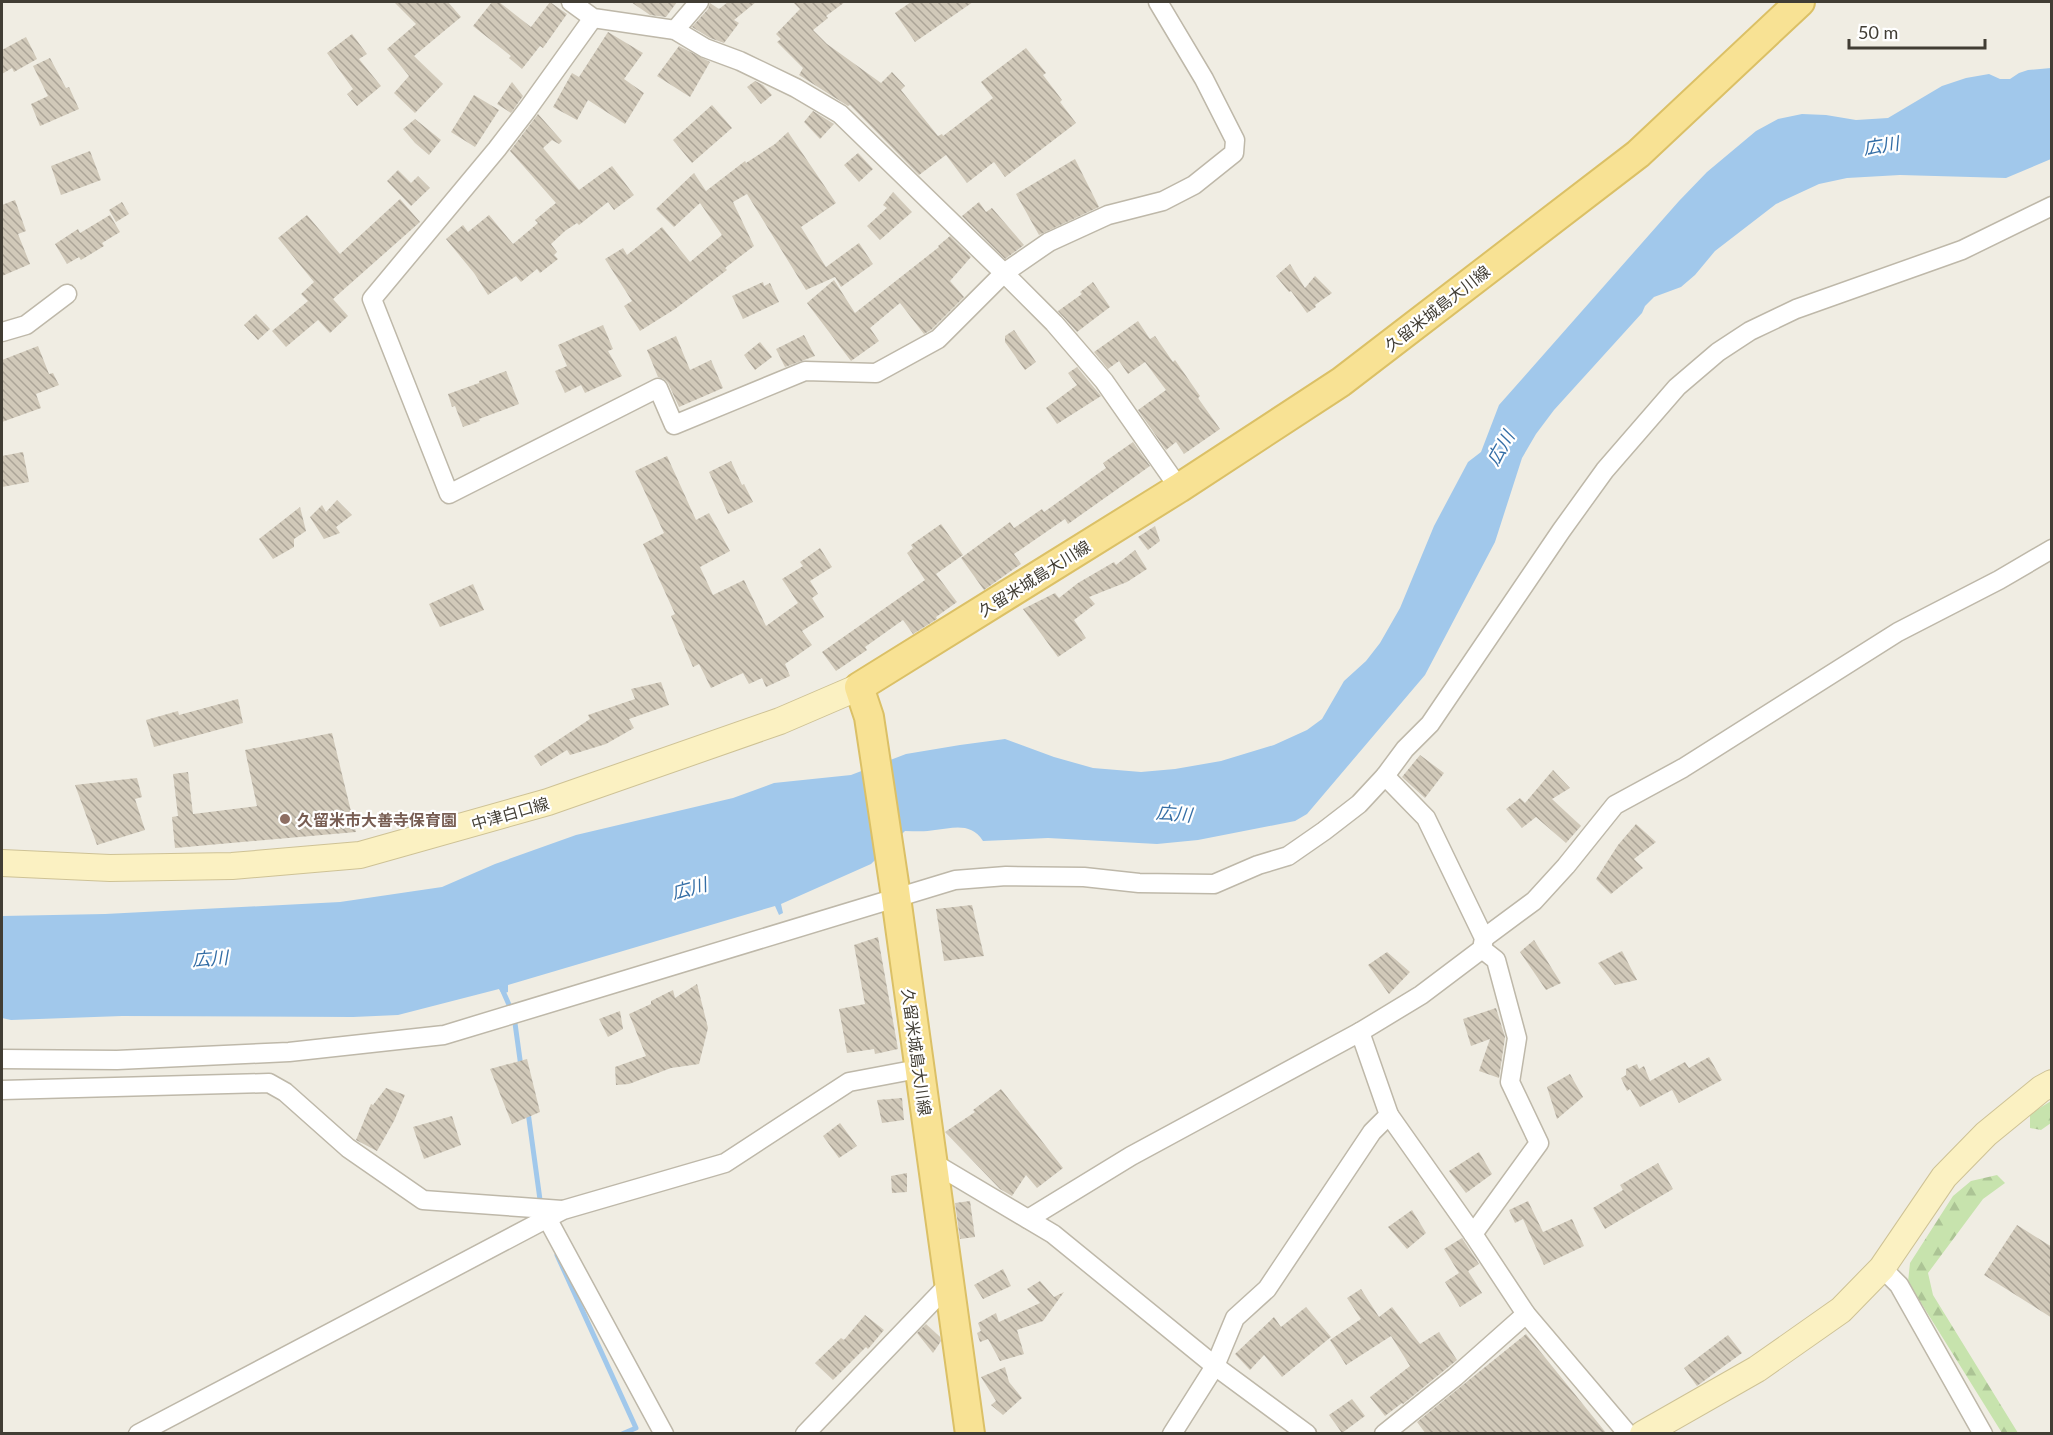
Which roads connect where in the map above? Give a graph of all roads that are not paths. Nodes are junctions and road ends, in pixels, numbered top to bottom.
1 (571, 2) edge
2 (699, 2) edge
3 (1158, 2) edge
4 (1800, 2) edge
5 (593, 18) junction
6 (675, 30) junction
7 (2052, 206) edge
8 (1004, 273) junction
9 (67, 294) dead end
10 (2, 332) edge
11 (1179, 488) junction
12 (2052, 549) edge
13 (859, 687) junction
14 (1385, 776) junction
15 (2, 863) edge
16 (896, 894) junction
17 (1483, 943) junction
18 (1360, 1032) junction
19 (2, 1059) edge
20 (918, 1069) junction
21 (2052, 1083) edge
22 (2, 1090) edge
23 (1389, 1115) junction
24 (932, 1162) junction
25 (555, 1214) junction
26 (1028, 1219) junction
27 (1473, 1234) junction
28 (1882, 1268) junction
29 (949, 1284) junction
30 (1526, 1314) junction
31 (1215, 1366) junction
32 (138, 1434) edge
33 (664, 1434) edge
34 (805, 1434) edge
35 (970, 1434) edge
36 (1172, 1434) edge
37 (1307, 1434) edge
38 (1384, 1434) edge
39 (1628, 1434) edge
40 (1643, 1434) edge
41 (1983, 1434) edge

1 - 5 street
2 - 6 street
3 - 8 street
4 - 11 main road, 久留米城島大川線
5 - 6 street
5 - 8 street
6 - 8 street
7 - 14 street
8 - 11 street
9 - 10 street
11 - 13 main road, 久留米城島大川線
12 - 17 street
13 - 15 main road, 中津白口線
13 - 16 main road, 久留米城島大川線
14 - 16 street
14 - 17 street
16 - 19 street
16 - 20 main road, 久留米城島大川線
17 - 18 street
17 - 27 street
18 - 23 street
18 - 26 street
20 - 24 main road, 久留米城島大川線
20 - 25 street
21 - 28 main road
22 - 25 street
23 - 27 street
23 - 31 street
24 - 26 street
24 - 29 main road, 久留米城島大川線
25 - 32 street
25 - 33 street
26 - 31 street
27 - 30 street
28 - 40 main road
28 - 41 street
29 - 34 street
29 - 35 main road, 久留米城島大川線
30 - 38 street
30 - 39 street
31 - 36 street
31 - 37 street

